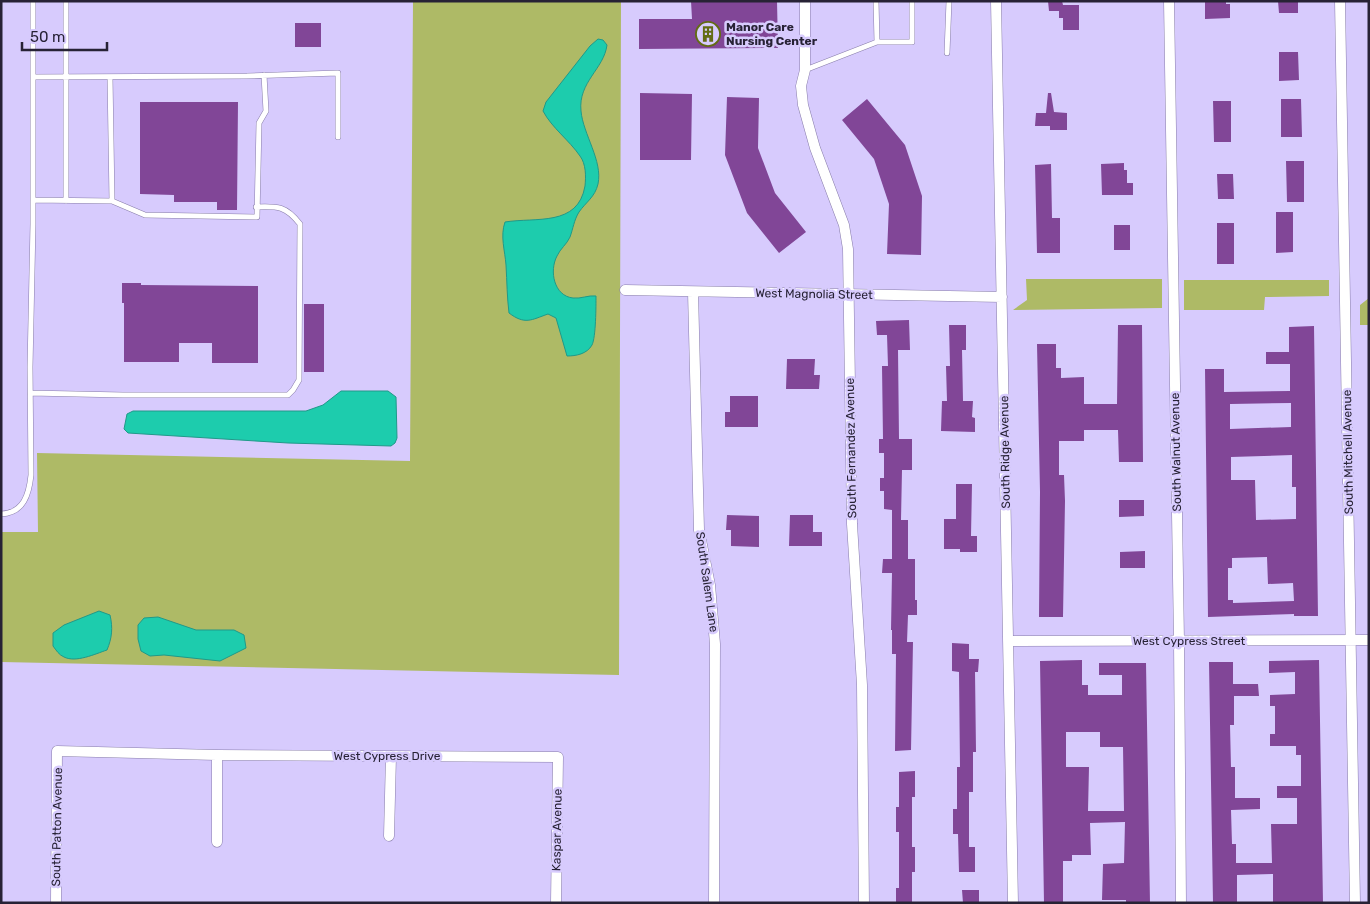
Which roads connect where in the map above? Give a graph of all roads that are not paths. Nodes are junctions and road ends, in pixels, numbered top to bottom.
1 (33, 1) edge
2 (66, 1) edge
3 (805, 1) edge
4 (876, 1) edge
5 (912, 1) edge
6 (949, 1) edge
7 (996, 1) edge
8 (1168, 1) edge
9 (1340, 1) edge
10 (877, 42) junction
11 (948, 53) dead end
12 (805, 70) junction
13 (264, 75) junction
14 (33, 77) junction
15 (66, 77) junction
16 (110, 77) junction
17 (338, 137) dead end
18 (33, 200) junction
19 (66, 201) junction
20 (112, 201) junction
21 (256, 207) junction
22 (625, 290) dead end
23 (693, 292) junction
24 (849, 294) junction
25 (1002, 297) junction
26 (30, 393) junction
27 (1, 514) edge
28 (1351, 640) junction
29 (1369, 640) edge
30 (1008, 641) junction
31 (1179, 641) junction
32 (57, 751) joint
33 (217, 755) junction
34 (390, 756) junction
35 (558, 757) joint
36 (389, 836) dead end
37 (217, 842) dead end
38 (56, 903) edge
39 (556, 903) edge
40 (714, 903) edge
41 (864, 903) edge
42 (1013, 903) edge
43 (1182, 903) edge
44 (1355, 903) edge

1 - 14 lane
2 - 15 lane
3 - 12 street, South Fernandez Avenue
4 - 10 lane
5 - 10 lane
6 - 11 lane
7 - 25 street, South Ridge Avenue
8 - 31 street, South Walnut Avenue
9 - 28 street, South Mitchell Avenue
10 - 12 lane
12 - 24 street, South Fernandez Avenue
13 - 16 lane
13 - 17 lane
13 - 21 lane
14 - 15 lane
14 - 18 lane
15 - 16 lane
15 - 19 lane
16 - 20 lane
18 - 19 lane
18 - 26 lane
19 - 20 lane
20 - 21 lane
21 - 26 lane
22 - 23 street, West Magnolia Street
23 - 24 street, West Magnolia Street
23 - 40 street, South Salem Lane
24 - 25 street, West Magnolia Street
24 - 41 street, South Fernandez Avenue
25 - 30 street, South Ridge Avenue
26 - 27 lane
28 - 29 street, West Cypress Street
28 - 31 street, West Cypress Street
28 - 44 street, South Mitchell Avenue
30 - 31 street, West Cypress Street
30 - 42 street, South Ridge Avenue
31 - 43 street, South Walnut Avenue
32 - 33 street, West Cypress Drive
32 - 38 street, South Patton Avenue
33 - 34 street, West Cypress Drive
33 - 37 street
34 - 35 street, West Cypress Drive
34 - 36 street
35 - 39 street, Kaspar Avenue

